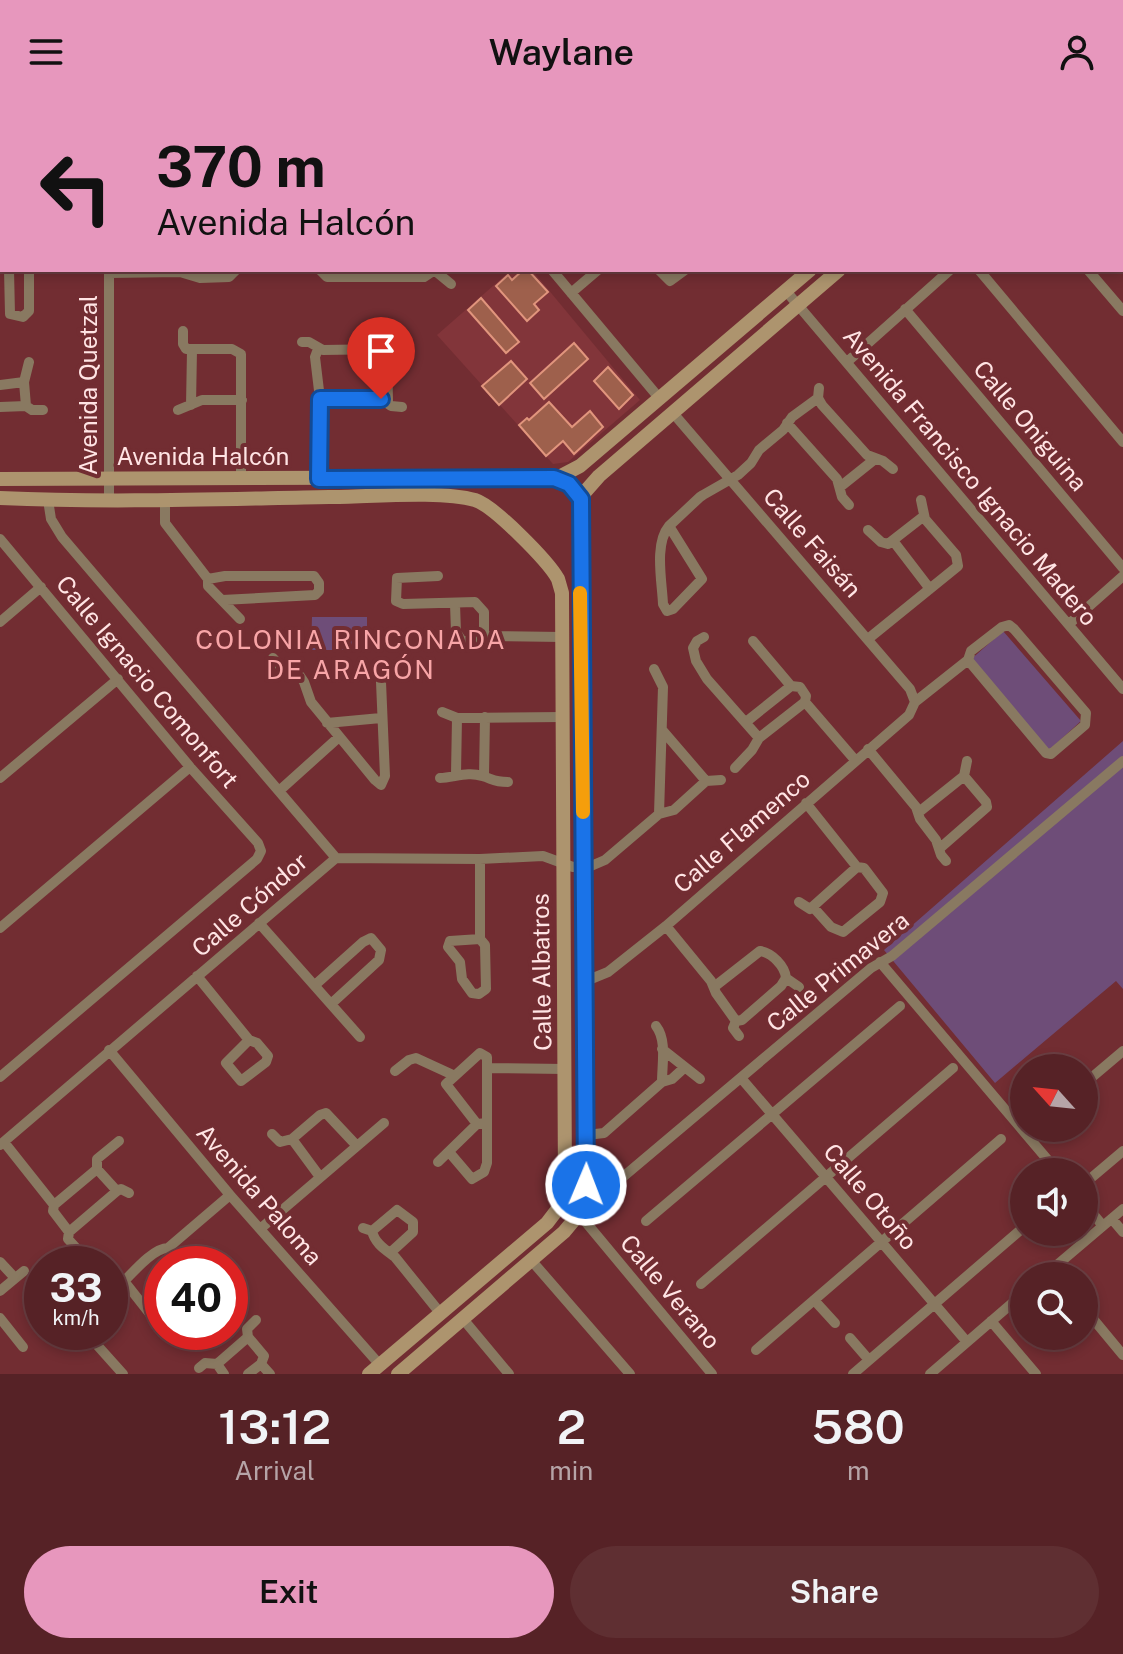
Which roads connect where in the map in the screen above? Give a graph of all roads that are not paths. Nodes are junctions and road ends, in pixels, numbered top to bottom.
1 (9, 272) edge
2 (29, 272) edge
3 (109, 272) edge
4 (189, 272) edge
5 (234, 272) edge
6 (322, 272) edge
7 (432, 272) edge
8 (435, 272) edge
9 (554, 272) edge
10 (596, 272) edge
11 (661, 272) edge
12 (682, 272) edge
13 (808, 272) edge
14 (948, 272) edge
15 (981, 272) edge
16 (1090, 272) edge
17 (830, 273) edge
18 (451, 284) dead end
19 (786, 291) junction
20 (571, 293) junction
21 (799, 305) junction
22 (905, 309) junction
23 (1123, 311) edge
24 (183, 331) dead end
25 (302, 342) dead end
26 (318, 349) junction
27 (192, 350) junction
28 (29, 362) dead end
29 (847, 362) junction
30 (24, 382) junction
31 (0, 385) edge
32 (320, 399) junction
33 (660, 399) junction
34 (242, 400) junction
35 (388, 403) junction
36 (191, 405) junction
37 (26, 406) junction
38 (0, 407) edge
39 (402, 407) dead end
40 (43, 410) dead end
41 (178, 410) dead end
42 (673, 413) junction
43 (787, 423) junction
44 (1123, 442) edge
45 (875, 459) junction
46 (893, 469) dead end
47 (502, 478) junction
48 (554, 478) junction
49 (0, 479) edge
50 (241, 479) junction
51 (319, 479) junction
52 (730, 479) junction
53 (109, 480) junction
54 (840, 487) junction
55 (0, 498) edge
56 (581, 499) junction
57 (48, 500) junction
58 (109, 500) junction
59 (165, 500) junction
60 (921, 500) dead end
61 (849, 505) dead end
62 (492, 509) junction
63 (924, 516) junction
64 (669, 526) junction
65 (868, 530) dead end
66 (0, 539) edge
67 (894, 542) junction
68 (580, 557) junction
69 (1123, 568) edge
70 (551, 569) junction
71 (438, 576) dead end
72 (1123, 576) edge
73 (208, 579) junction
74 (41, 587) junction
75 (930, 589) junction
76 (222, 600) junction
77 (455, 604) junction
78 (240, 619) dead end
79 (0, 622) edge
80 (1069, 624) junction
81 (484, 636) junction
82 (562, 637) junction
83 (704, 637) dead end
84 (868, 639) junction
85 (753, 641) dead end
86 (273, 658) dead end
87 (968, 660) junction
88 (395, 668) dead end
89 (654, 669) dead end
90 (118, 679) junction
91 (791, 686) junction
92 (1123, 689) edge
93 (805, 702) junction
94 (915, 702) junction
95 (442, 712) dead end
96 (485, 717) junction
97 (563, 717) junction
98 (381, 718) junction
99 (457, 718) junction
100 (746, 722) junction
101 (327, 723) junction
102 (663, 731) junction
103 (339, 737) junction
104 (759, 738) junction
105 (868, 749) junction
106 (855, 760) junction
107 (967, 761) dead end
108 (1123, 761) edge
109 (190, 767) junction
110 (735, 768) dead end
111 (456, 774) junction
112 (484, 776) junction
113 (964, 776) junction
114 (0, 778) edge
115 (440, 778) dead end
116 (721, 780) dead end
117 (706, 781) junction
118 (508, 782) dead end
119 (279, 791) junction
120 (806, 803) junction
121 (919, 812) junction
122 (659, 814) junction
123 (939, 849) junction
124 (336, 858) junction
125 (480, 859) junction
126 (946, 861) dead end
127 (563, 865) junction
128 (584, 867) junction
129 (857, 867) junction
130 (799, 902) dead end
131 (813, 907) junction
132 (259, 923) junction
133 (666, 926) junction
134 (0, 928) edge
135 (480, 939) junction
136 (880, 962) junction
137 (197, 976) junction
138 (786, 978) junction
139 (586, 981) junction
140 (315, 985) junction
141 (714, 987) junction
142 (799, 987) dead end
143 (331, 1004) junction
144 (900, 1006) dead end
145 (736, 1021) junction
146 (656, 1026) dead end
147 (739, 1036) dead end
148 (360, 1037) dead end
149 (249, 1040) dead end
150 (662, 1049) junction
151 (109, 1050) junction
152 (1123, 1051) edge
153 (487, 1068) junction
154 (684, 1068) junction
155 (953, 1068) dead end
156 (565, 1069) junction
157 (395, 1071) dead end
158 (1098, 1072) edge
159 (453, 1075) junction
160 (0, 1077) edge
161 (741, 1078) junction
162 (700, 1079) dead end
163 (662, 1082) junction
164 (1010, 1111) edge
165 (774, 1114) junction
166 (384, 1123) dead end
167 (482, 1123) junction
168 (272, 1134) dead end
169 (587, 1135) junction
170 (292, 1139) junction
171 (1001, 1139) dead end
172 (119, 1141) dead end
173 (2, 1144) edge
174 (357, 1146) junction
175 (1123, 1151) edge
176 (449, 1152) junction
177 (438, 1162) dead end
178 (97, 1169) junction
179 (1098, 1172) edge
180 (320, 1177) junction
181 (828, 1177) junction
182 (117, 1191) junction
183 (129, 1193) dead end
184 (230, 1195) junction
185 (54, 1205) junction
186 (560, 1206) junction
187 (1123, 1209) edge
188 (579, 1214) junction
189 (1098, 1215) edge
190 (646, 1221) dead end
191 (1107, 1222) junction
192 (260, 1229) junction
193 (69, 1232) junction
194 (1123, 1232) edge
195 (1010, 1239) edge
196 (881, 1243) junction
197 (74, 1246) edge
198 (170, 1246) edge
199 (390, 1253) junction
200 (531, 1260) junction
201 (0, 1262) edge
202 (1064, 1262) edge
203 (144, 1264) edge
204 (128, 1278) edge
205 (701, 1284) dead end
206 (128, 1286) edge
207 (0, 1291) edge
208 (814, 1300) junction
209 (934, 1305) junction
210 (1010, 1305) edge
211 (144, 1306) edge
212 (441, 1314) junction
213 (0, 1318) edge
214 (463, 1319) junction
215 (256, 1320) dead end
216 (991, 1321) junction
217 (835, 1323) dead end
218 (1098, 1325) edge
219 (248, 1328) edge
220 (248, 1337) edge
221 (850, 1338) dead end
222 (967, 1342) junction
223 (23, 1347) dead end
224 (101, 1350) edge
225 (233, 1350) edge
226 (756, 1350) dead end
227 (1123, 1355) edge
228 (869, 1360) junction
229 (217, 1364) junction
230 (261, 1364) junction
231 (199, 1368) dead end
232 (374, 1370) edge
233 (932, 1373) edge
234 (123, 1374) edge
235 (224, 1374) edge
236 (248, 1374) edge
237 (270, 1374) edge
238 (398, 1374) edge
239 (509, 1374) edge
240 (630, 1374) edge
241 (712, 1374) edge
242 (853, 1374) edge
243 (1036, 1374) edge

1 - 2 street
3 - 4 street
3 - 53 street, Avenida Quetzal
4 - 5 street
6 - 7 street
8 - 18 street
9 - 20 street
10 - 20 street
11 - 12 street
13 - 19 street, Avenida Halcón
14 - 22 street
15 - 44 street
16 - 23 street
17 - 21 street
19 - 21 street, Avenida Francisco Ignacio Madero
19 - 33 street, Avenida Halcón
20 - 33 street
21 - 29 street, Avenida Francisco Ignacio Madero
21 - 42 street
22 - 29 street
22 - 69 street, Calle Oniguina
24 - 27 street
25 - 26 street
26 - 32 street
26 - 35 street
27 - 34 street
27 - 36 street
28 - 30 street
29 - 80 street, Avenida Francisco Ignacio Madero
30 - 31 street
30 - 37 street
32 - 35 street
32 - 51 street
33 - 48 street, Avenida Halcón
34 - 36 street
34 - 50 street
35 - 39 street
36 - 41 street
37 - 38 street
37 - 40 street
42 - 52 street, Calle Faisán
42 - 56 street
43 - 45 street
43 - 52 street
43 - 54 street
45 - 46 street
45 - 54 street
47 - 48 street, Avenida Halcón
47 - 51 street, Avenida Halcón
47 - 62 street
48 - 56 street
49 - 53 street, Avenida Halcón
50 - 51 street, Avenida Halcón
50 - 53 street, Avenida Halcón
52 - 64 street
52 - 84 street, Calle Faisán
53 - 58 street, Avenida Quetzal
54 - 61 street
55 - 57 street, Avenida Halcón
56 - 68 street, Calle Albatros
57 - 58 street, Avenida Halcón
57 - 119 street
58 - 59 street, Avenida Halcón
59 - 62 street, Avenida Halcón
59 - 73 street
60 - 63 street
62 - 70 street, Calle Albatros
63 - 67 street
63 - 75 street
64 - 64 street
65 - 67 street
66 - 74 street, Calle Ignacio Comonfort
67 - 75 street
68 - 70 street
68 - 128 street, Calle Albatros
70 - 82 street, Calle Albatros
71 - 77 street
72 - 80 street
73 - 76 street
73 - 76 street
74 - 79 street
74 - 90 street, Calle Ignacio Comonfort
75 - 84 street
76 - 78 street
77 - 81 street
77 - 81 street
80 - 92 street, Avenida Francisco Ignacio Madero
81 - 82 street
82 - 97 street, Calle Albatros
83 - 100 street
84 - 94 street, Calle Faisán
85 - 91 street
86 - 101 street
87 - 87 street, Calle Flamenco
87 - 94 street, Calle Flamenco
88 - 98 street
89 - 102 street
90 - 109 street, Calle Ignacio Comonfort
90 - 114 street
91 - 93 street
91 - 100 street
93 - 104 street
93 - 106 street
94 - 105 street, Calle Flamenco
95 - 99 street
96 - 97 street
96 - 99 street
96 - 112 street
97 - 127 street, Calle Albatros
98 - 101 street
98 - 103 street
99 - 111 street
100 - 104 street
101 - 103 street
102 - 117 street
102 - 122 street
103 - 119 street
104 - 110 street
105 - 106 street, Calle Flamenco
105 - 121 street
106 - 120 street, Calle Flamenco
107 - 113 street
108 - 136 street, Calle Primavera
109 - 134 street
109 - 160 street, Calle Ignacio Comonfort
111 - 112 street
111 - 115 street
112 - 118 street
113 - 121 street
113 - 123 street
116 - 117 street
117 - 122 street
119 - 124 street
120 - 129 street
120 - 133 street, Calle Flamenco
121 - 123 street
122 - 128 street
123 - 126 street
124 - 125 street, Calle Cóndor
124 - 132 street, Calle Cóndor
125 - 127 street, Calle Cóndor
125 - 135 street
127 - 128 street, Calle Cóndor
127 - 156 street, Calle Albatros
128 - 139 street, Calle Albatros
129 - 131 street
129 - 131 street
130 - 131 street
132 - 137 street, Calle Cóndor
132 - 140 street
133 - 139 street, Calle Flamenco
133 - 141 street
135 - 135 street
136 - 161 street, Calle Primavera
136 - 164 street
137 - 149 street
137 - 151 street, Calle Cóndor
138 - 141 street
138 - 142 street
138 - 145 street
139 - 169 street, Calle Albatros
140 - 143 street
140 - 143 street
141 - 145 street
143 - 148 street
144 - 165 street
145 - 147 street
146 - 150 street
150 - 154 street
150 - 163 street
151 - 173 street, Calle Cóndor
151 - 184 street, Avenida Paloma
152 - 158 street
153 - 156 street
153 - 159 street
153 - 167 street
154 - 162 street
154 - 163 street
155 - 181 street
156 - 186 street, Calle Albatros
157 - 159 street
159 - 167 street
161 - 165 street, Calle Otoño
161 - 188 street, Calle Primavera
163 - 169 street
165 - 181 street, Calle Otoño
165 - 190 street
166 - 174 street
167 - 176 street
167 - 176 street
168 - 170 street
169 - 188 street, Calle Albatros
170 - 174 street
170 - 180 street
171 - 196 street
172 - 178 street
173 - 185 street
174 - 180 street
175 - 179 street
176 - 177 street
178 - 182 street
178 - 185 street
180 - 192 street
181 - 196 street, Calle Otoño
181 - 205 street
182 - 183 street
182 - 193 street
184 - 192 street, Avenida Paloma
184 - 198 street
185 - 193 street
186 - 188 street, Calle Verano
186 - 212 street
187 - 191 street
188 - 200 street
188 - 241 street, Calle Verano
189 - 191 street
191 - 194 street
191 - 202 street
192 - 232 street, Avenida Paloma
193 - 197 street
195 - 209 street
196 - 208 street
196 - 209 street, Calle Otoño
199 - 199 street
199 - 212 street
200 - 214 street
200 - 240 street
201 - 207 street
203 - 204 street
206 - 211 street
208 - 217 street
208 - 226 street
209 - 222 street, Calle Otoño
209 - 228 street
210 - 216 street
212 - 232 street
213 - 223 street
214 - 238 street
214 - 239 street
215 - 219 street
216 - 222 street
216 - 243 street
218 - 227 street
220 - 230 street
221 - 228 street
222 - 233 street
224 - 234 street
225 - 229 street
228 - 242 street
229 - 231 street
229 - 235 street
230 - 236 street
230 - 237 street

